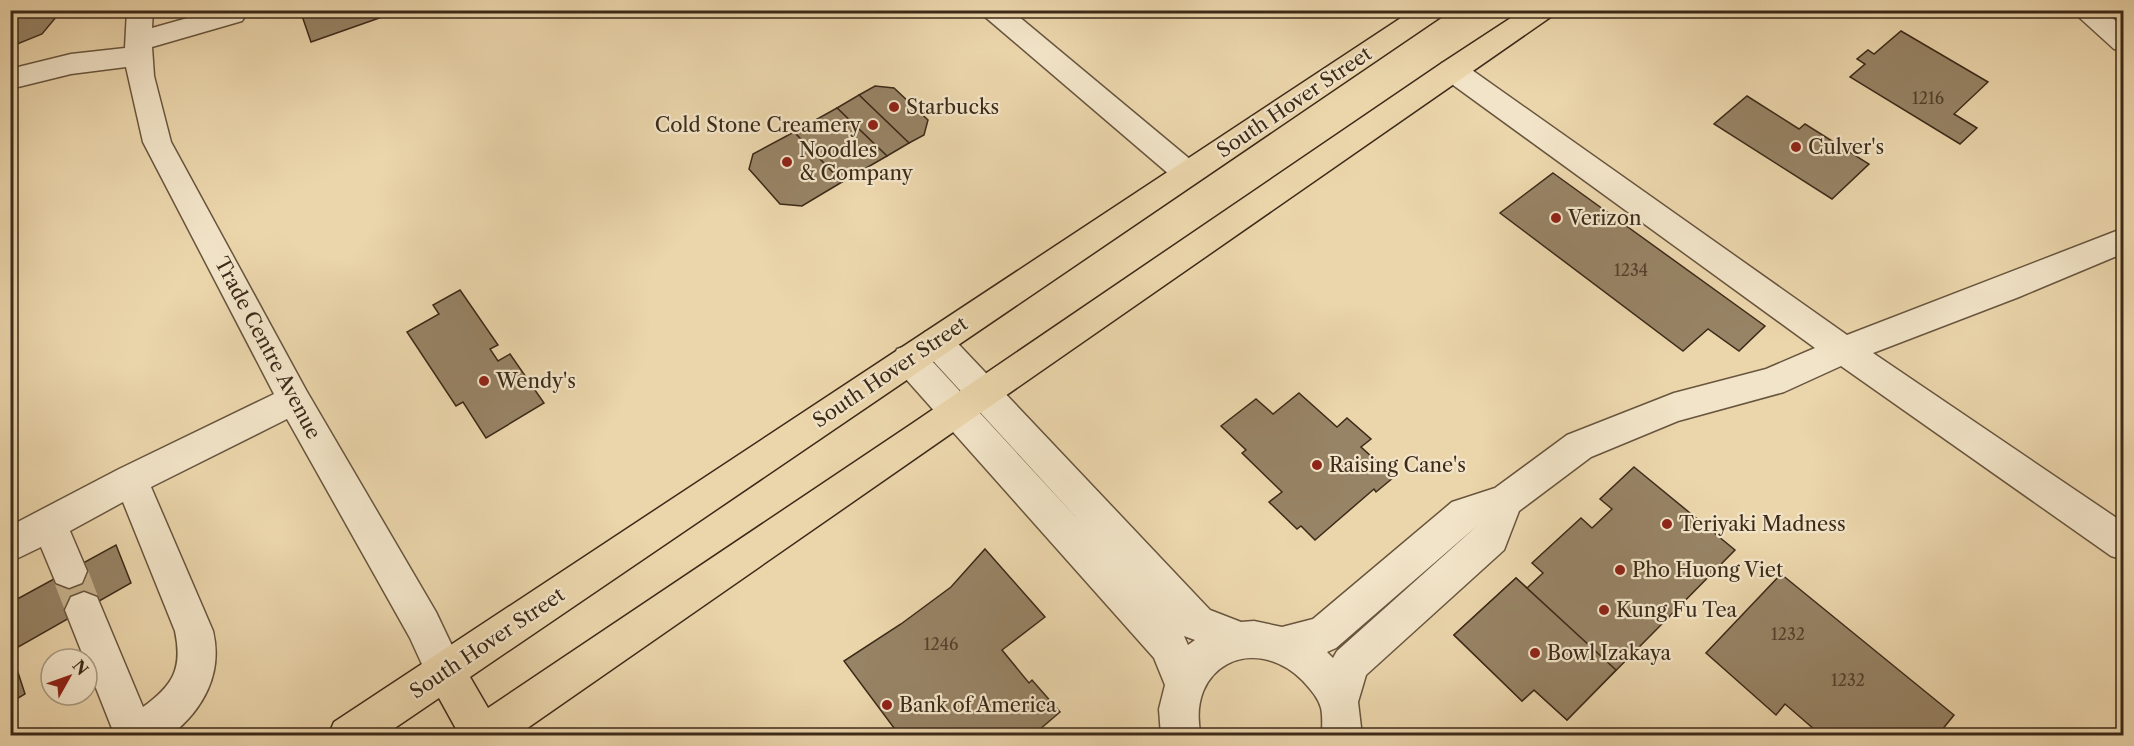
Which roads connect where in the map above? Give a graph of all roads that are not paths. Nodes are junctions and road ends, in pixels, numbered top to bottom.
1 (993, 10) edge
2 (1433, 10) edge
3 (1543, 10) edge
4 (2084, 10) edge
5 (233, 15) dead end
6 (138, 36) edge
7 (2124, 42) edge
8 (1452, 70) junction
9 (10, 79) edge
10 (1187, 173) junction
11 (2124, 240) edge
12 (922, 350) junction
13 (1844, 350) junction
14 (294, 400) junction
15 (970, 402) junction
16 (131, 480) junction
17 (1505, 501) junction
18 (49, 524) junction
19 (2124, 544) edge
20 (10, 545) edge
21 (69, 571) tunnel mouth
22 (84, 610) tunnel mouth
23 (1240, 640) junction
24 (1285, 644) junction
25 (445, 671) junction
26 (1184, 686) junction
27 (1340, 718) edge
28 (135, 735) edge
29 (348, 735) edge
30 (481, 735) edge
31 (1181, 735) edge

1 - 10 street
2 - 10 main road, South Hover Street
3 - 8 main road
4 - 7 street
5 - 6 street
6 - 9 street
6 - 14 street, Trade Centre Avenue
8 - 13 street
8 - 15 main road
10 - 12 main road, South Hover Street
11 - 13 street
12 - 15 street
12 - 25 main road, South Hover Street
13 - 17 street
13 - 19 street
14 - 16 street
14 - 25 street, Trade Centre Avenue
15 - 23 street
15 - 26 street
15 - 30 main road
16 - 18 street
16 - 28 street
17 - 24 street
17 - 27 street
18 - 20 street
18 - 21 street
22 - 28 street
23 - 24 street
23 - 26 street
24 - 27 street
25 - 29 main road, South Hover Street
25 - 30 main road
26 - 31 street

